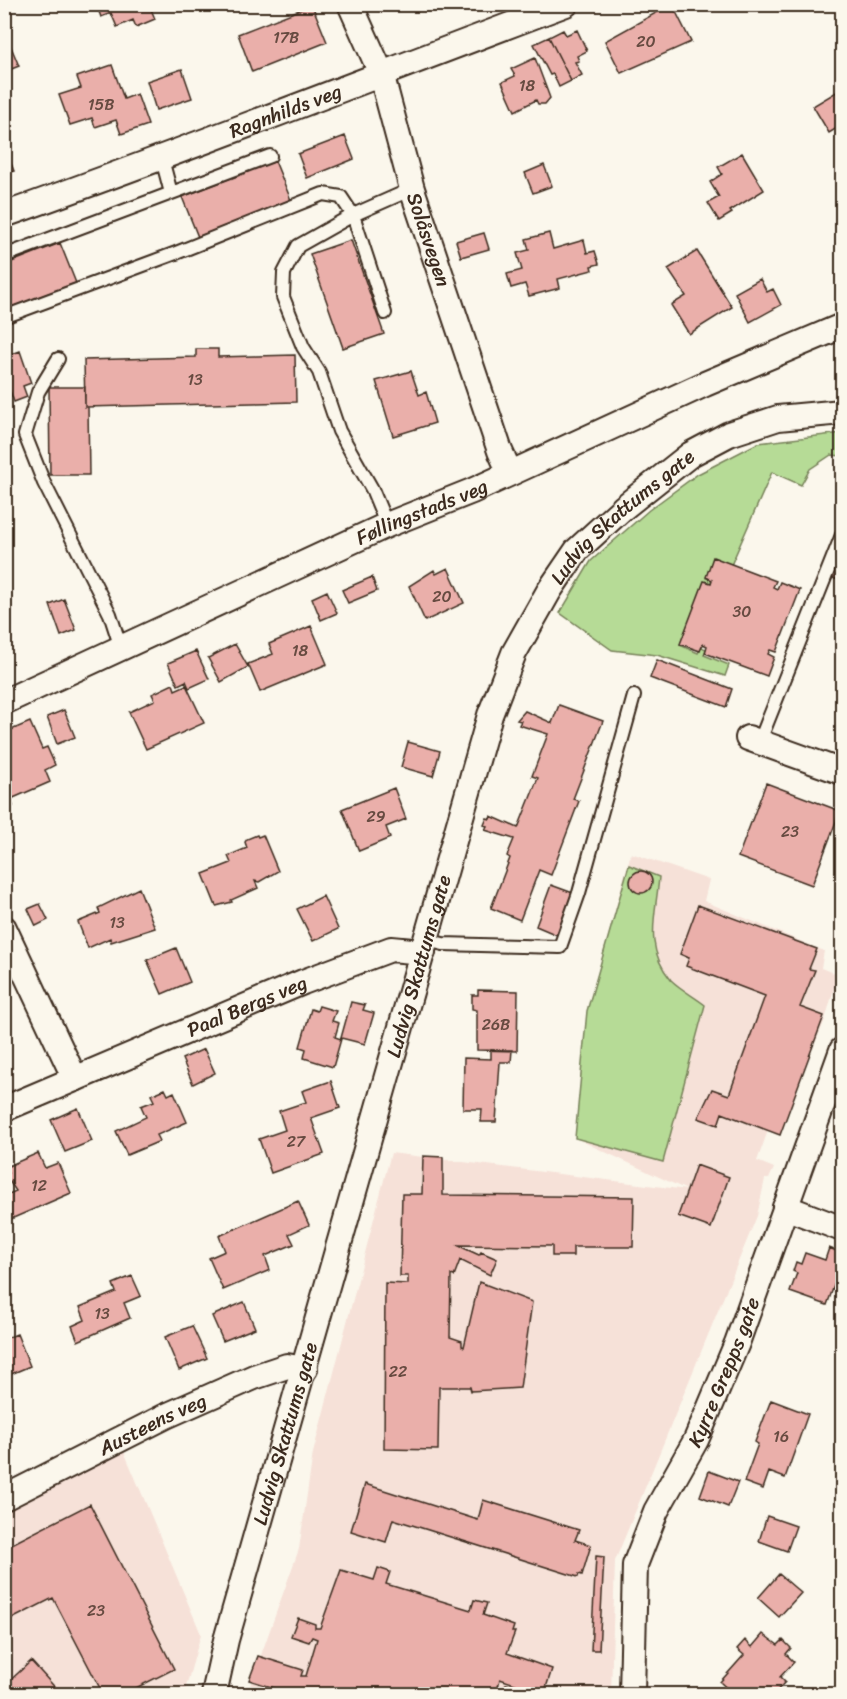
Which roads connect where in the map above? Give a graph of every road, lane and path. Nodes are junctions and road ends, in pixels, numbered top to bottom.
1 (350, 4) edge
2 (566, 4) edge
3 (381, 73) junction
4 (270, 156) dead end
5 (162, 159) junction
6 (412, 189) junction
7 (171, 193) junction
8 (4, 215) edge
9 (352, 215) junction
10 (4, 256) edge
11 (385, 313) dead end
12 (4, 317) edge
13 (840, 334) edge
14 (58, 359) dead end
15 (843, 412) edge
16 (510, 473) junction
17 (387, 525) junction
18 (843, 535) edge
19 (121, 648) junction
20 (634, 696) dead end
21 (4, 702) edge
22 (754, 741) joint
23 (843, 772) edge
24 (4, 928) edge
25 (424, 946) junction
26 (843, 1050) edge
27 (75, 1079) junction
28 (4, 1109) edge
29 (784, 1207) junction
30 (843, 1229) edge
31 (305, 1369) junction
32 (4, 1498) edge
33 (214, 1695) edge
34 (632, 1695) edge

1 - 3 street, Solåsvegen
2 - 3 street, Ragnhilds veg
3 - 5 street, Ragnhilds veg
3 - 6 street, Solåsvegen
4 - 7 lane
5 - 7 lane
5 - 8 street, Ragnhilds veg
6 - 9 lane
6 - 16 street, Solåsvegen
7 - 10 lane
9 - 11 lane
9 - 12 lane
9 - 17 lane
13 - 16 street, Føllingstads veg
14 - 19 lane
15 - 25 street, Ludvig Skattums gate
16 - 17 street, Føllingstads veg
17 - 19 street, Føllingstads veg
18 - 22 lane
19 - 21 street, Føllingstads veg
20 - 25 lane
22 - 23 street
24 - 27 street
25 - 27 street, Paal Bergs veg
25 - 31 street, Ludvig Skattums gate
26 - 29 street, Kyrre Grepps gate
27 - 28 street, Paal Bergs veg
29 - 30 street
29 - 34 street, Kyrre Grepps gate
31 - 32 street, Austeens veg
31 - 33 street, Ludvig Skattums gate

